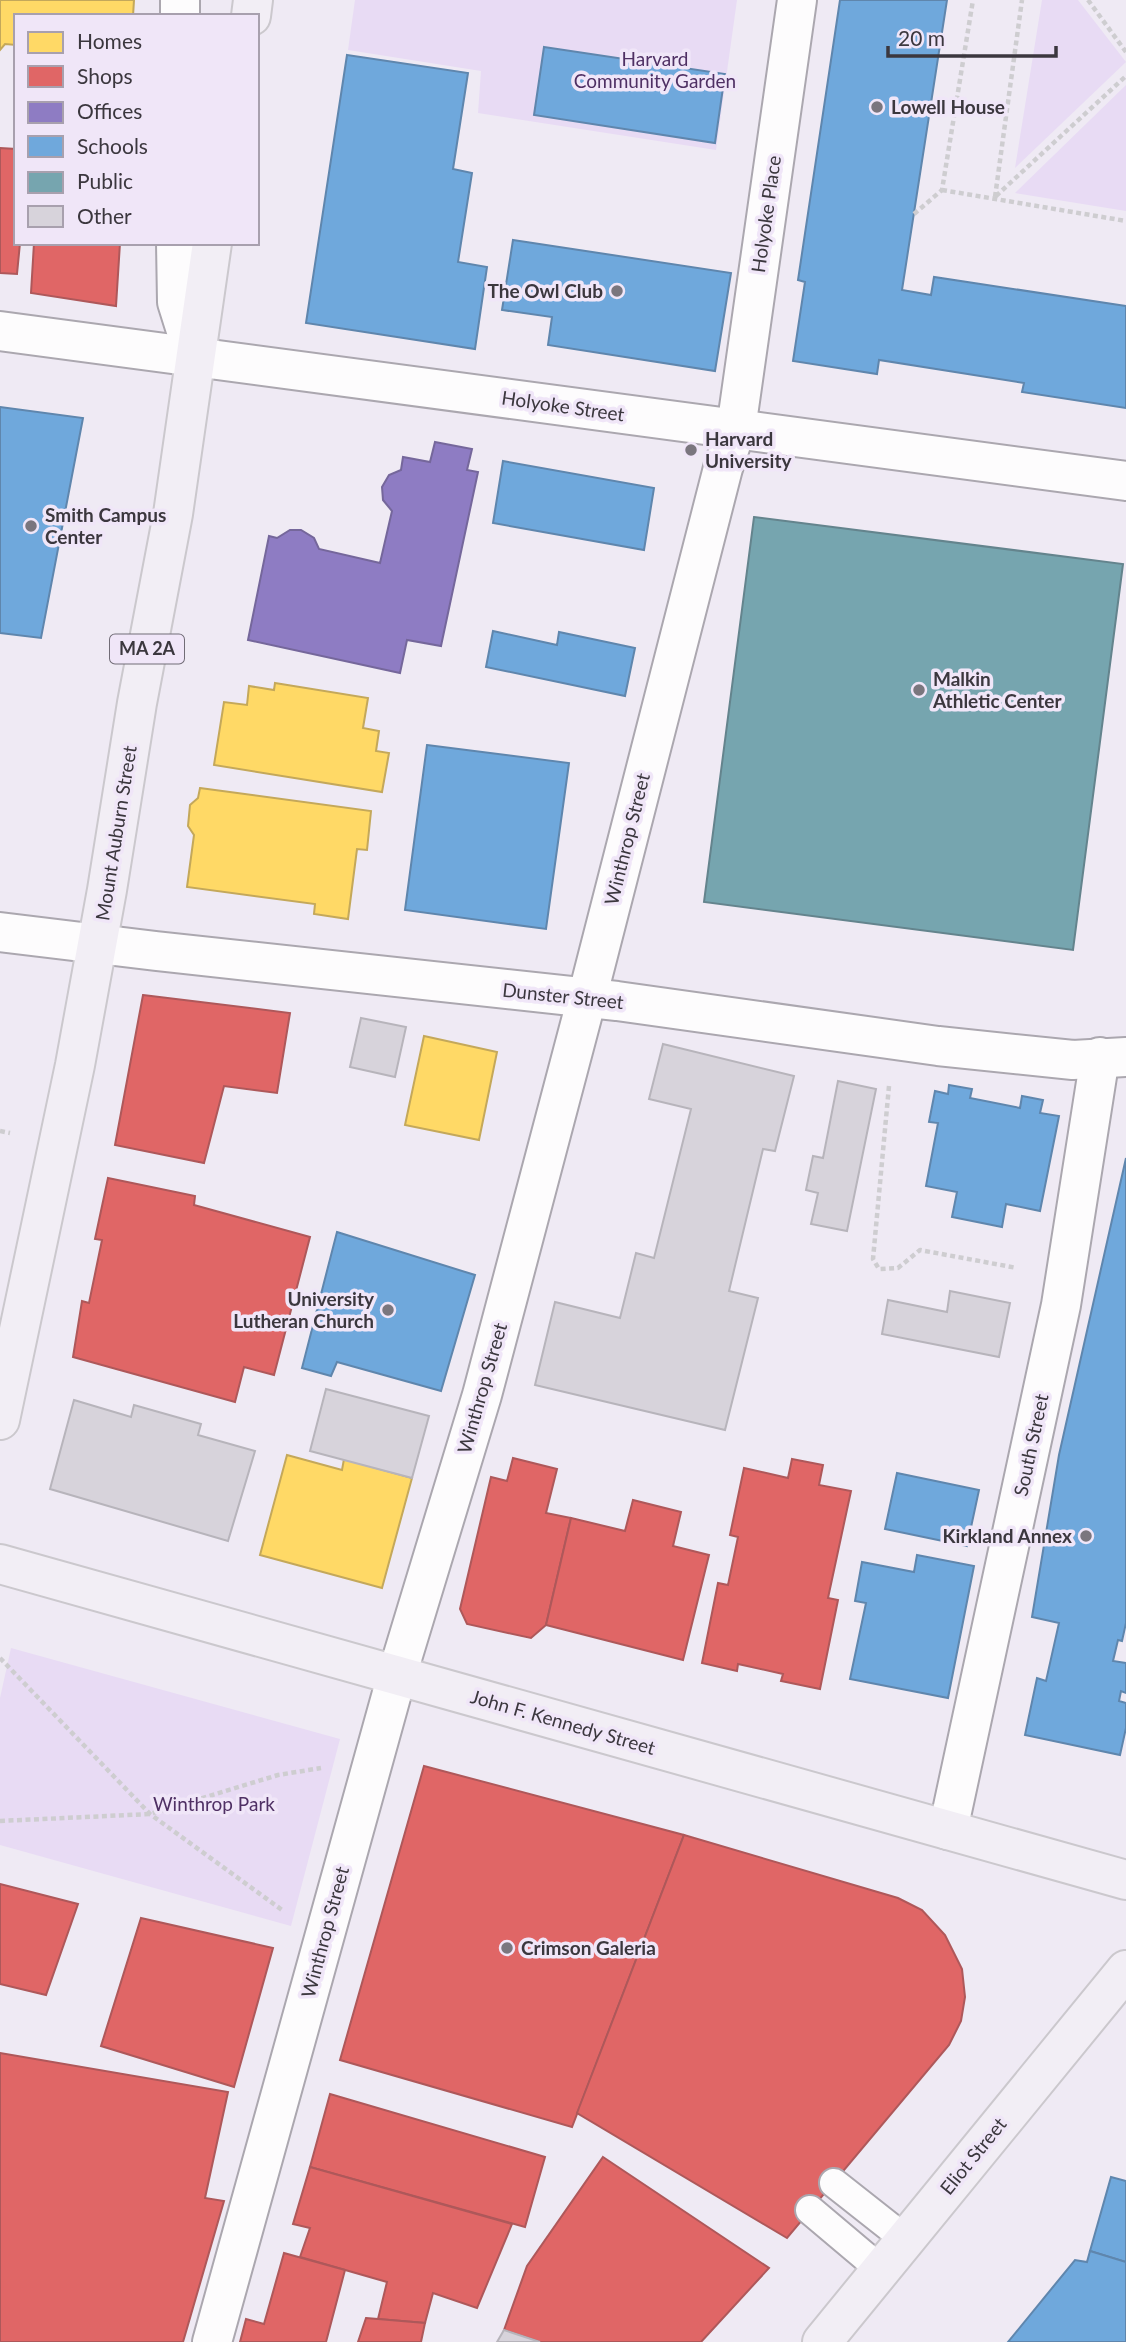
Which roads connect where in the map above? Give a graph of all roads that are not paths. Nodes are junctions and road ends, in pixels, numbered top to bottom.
1 (797, 0) edge
2 (176, 245) edge
3 (212, 245) edge
4 (0, 331) edge
5 (194, 356) junction
6 (736, 429) junction
7 (1126, 481) edge
8 (0, 932) edge
9 (97, 943) junction
10 (587, 998) junction
11 (1113, 1057) edge
12 (0, 1420) edge
13 (0, 1564) edge
14 (397, 1675) junction
15 (948, 1830) junction
16 (1126, 1880) edge
17 (1126, 1970) edge
18 (834, 2183) dead end
19 (810, 2210) dead end
20 (905, 2239) junction
21 (880, 2269) junction
22 (212, 2342) edge
23 (822, 2342) edge

1 - 6 street, Holyoke Place
2 - 5 street
3 - 5 main road, Mount Auburn Street / MA 2A
4 - 5 street, Holyoke Street
5 - 6 street, Holyoke Street
5 - 9 main road, Mount Auburn Street / MA 2A
6 - 7 street, Holyoke Street
6 - 10 street, Winthrop Street
8 - 9 street, Dunster Street
9 - 10 street, Dunster Street
9 - 12 main road, Mount Auburn Street / MA 2A
10 - 11 street, Dunster Street
10 - 14 street, Winthrop Street
11 - 15 street, South Street
13 - 14 main road, John F. Kennedy Street
14 - 15 main road, John F. Kennedy Street
14 - 22 street, Winthrop Street
15 - 16 main road, John F. Kennedy Street
17 - 20 main road, Eliot Street
18 - 20 lane
19 - 21 lane
20 - 21 main road, Eliot Street
21 - 23 main road, Eliot Street

